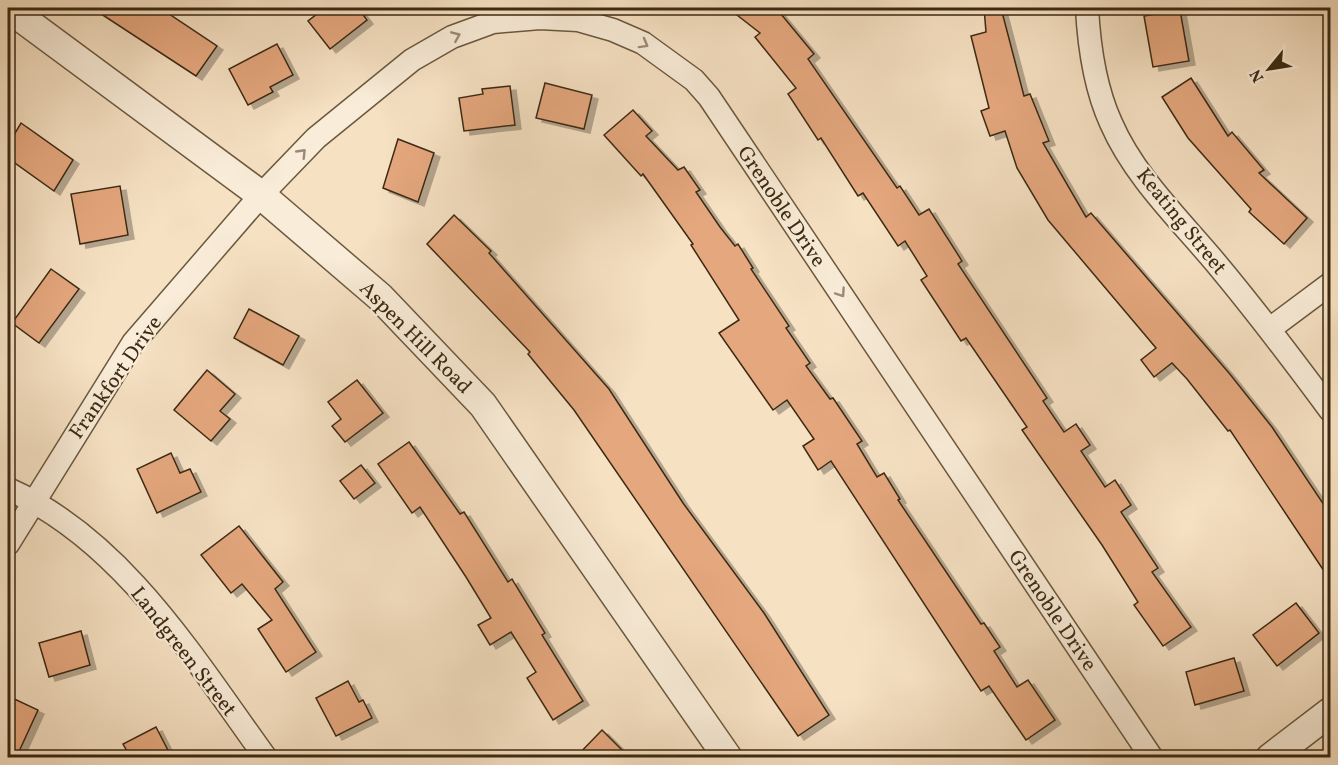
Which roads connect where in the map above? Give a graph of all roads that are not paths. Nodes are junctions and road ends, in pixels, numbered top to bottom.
1 (8, 8) edge
2 (1087, 8) edge
3 (261, 195) junction
4 (1330, 284) edge
5 (1271, 328) junction
6 (1330, 410) edge
7 (8, 489) edge
8 (33, 500) junction
9 (8, 543) edge
10 (1330, 712) edge
11 (266, 758) edge
12 (728, 758) edge
13 (1152, 758) edge
14 (1270, 758) edge

1 - 3 street, Aspen Hill Road
2 - 5 street, Keating Street
3 - 8 street, Frankfort Drive
3 - 12 street, Aspen Hill Road
3 -> 13 street, Grenoble Drive
4 - 5 street
5 - 6 street, Keating Street
7 - 8 street, Landgreen Street
8 - 9 street, Frankfort Drive
8 - 11 street, Landgreen Street
10 - 14 street

